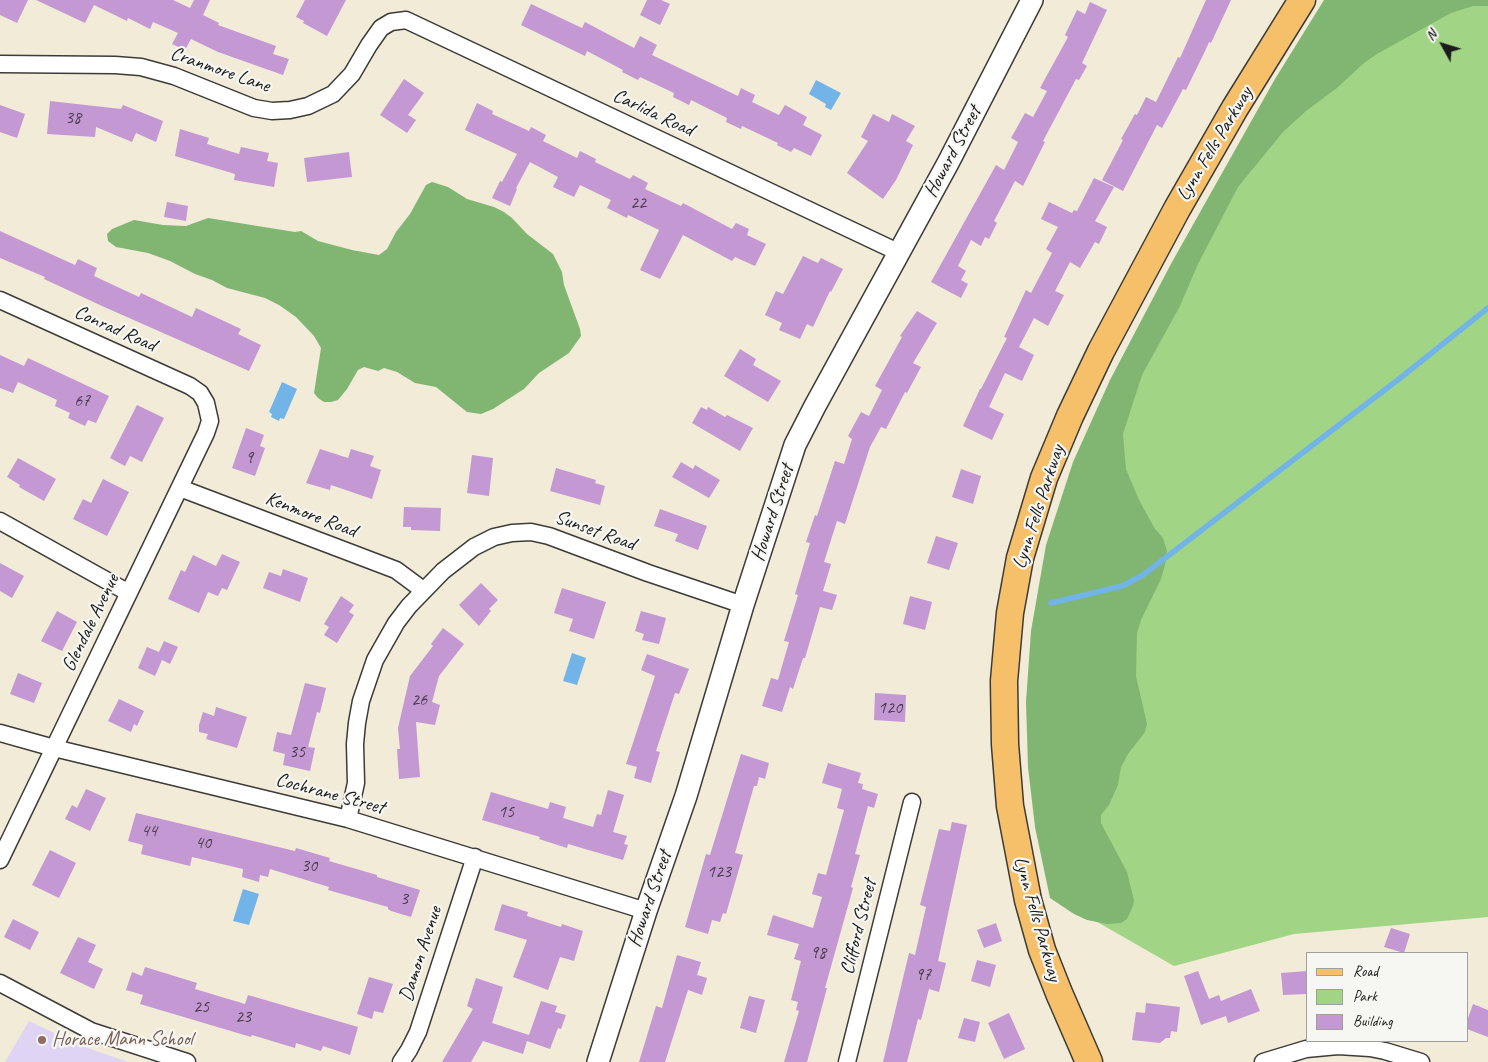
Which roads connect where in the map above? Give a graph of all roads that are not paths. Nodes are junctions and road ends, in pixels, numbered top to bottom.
1 (1032, 0) edge
2 (1302, 0) edge
3 (387, 24) joint
4 (0, 64) edge
5 (900, 253) junction
6 (0, 300) edge
7 (206, 403) joint
8 (180, 488) junction
9 (0, 521) edge
10 (423, 590) junction
11 (128, 594) junction
12 (743, 605) junction
13 (0, 733) edge
14 (54, 748) junction
15 (912, 802) dead end
16 (348, 819) junction
17 (475, 857) junction
18 (0, 860) edge
19 (646, 911) junction
20 (0, 983) edge
21 (187, 1062) edge
22 (400, 1062) edge
23 (598, 1062) edge
24 (847, 1062) edge
25 (1089, 1062) edge
26 (1263, 1062) edge
27 (1421, 1062) edge

1 - 5 street, Howard Street
2 - 25 main road, Lynn Fells Parkway
3 - 4 street, Cranmore Lane
3 - 5 street, Carlida Road
5 - 12 street, Howard Street
6 - 7 street, Conrad Road
7 - 8 street, Glendale Avenue
8 - 10 street, Kenmore Road
8 - 11 street, Glendale Avenue
9 - 11 street
10 - 12 street, Sunset Road
10 - 16 street, Sunset Road
11 - 14 street, Glendale Avenue
12 - 19 street, Howard Street
13 - 14 street, Cochrane Street
14 - 16 street, Cochrane Street
14 - 18 street, Glendale Avenue
15 - 24 street, Clifford Street
16 - 17 street, Cochrane Street
17 - 19 street, Cochrane Street
17 - 22 street, Damon Avenue
19 - 23 street, Howard Street
20 - 21 street
26 - 27 street

